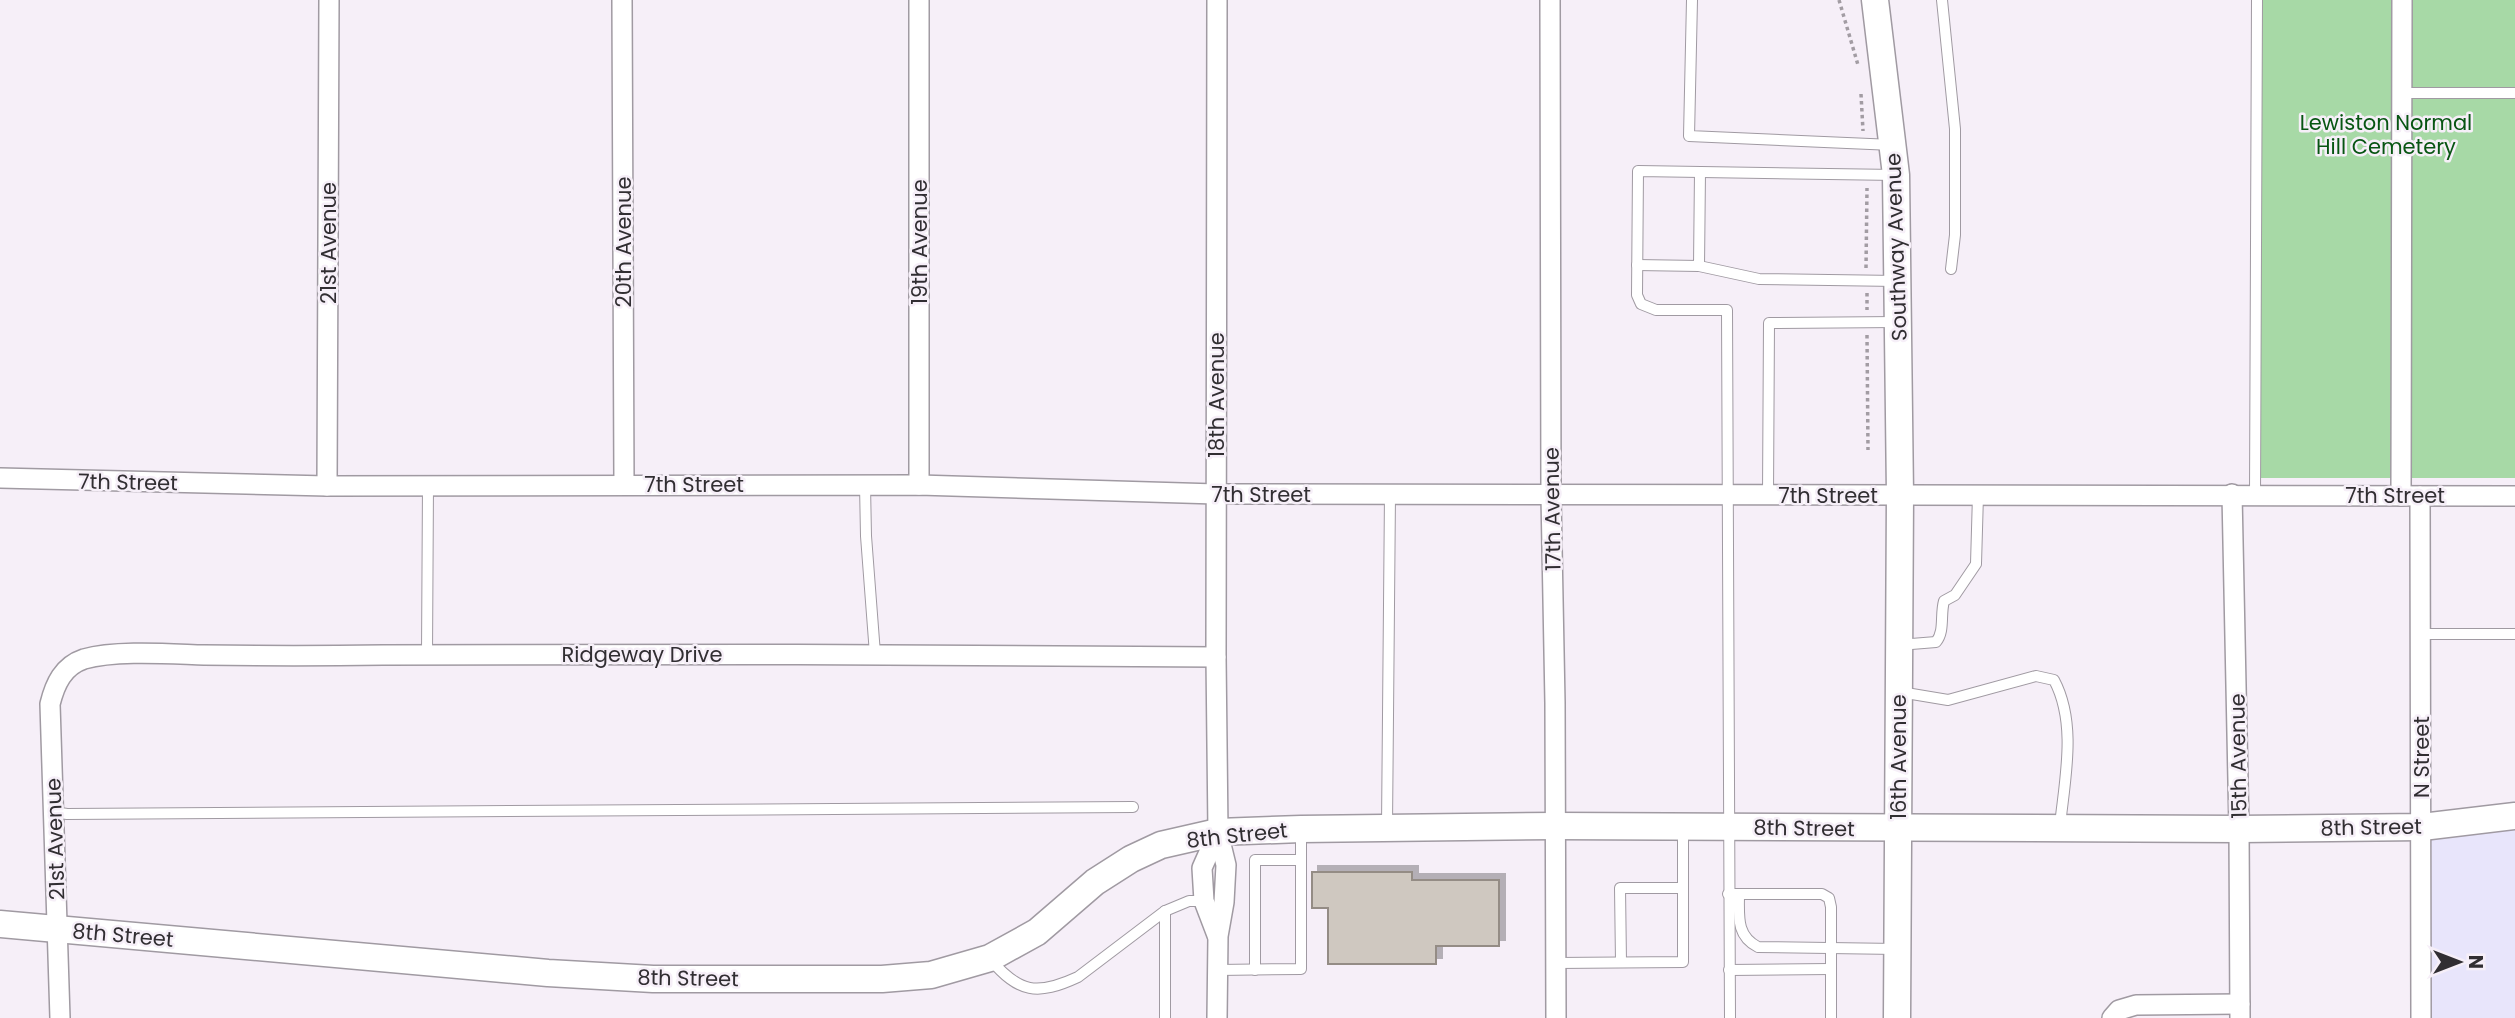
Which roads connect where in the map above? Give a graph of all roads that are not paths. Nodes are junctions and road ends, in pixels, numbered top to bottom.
1 (329, 0) edge
2 (622, 0) edge
3 (919, 0) edge
4 (1217, 0) edge
5 (1550, 0) edge
6 (1692, 0) edge
7 (1875, 0) edge
8 (1942, 0) edge
9 (2257, 0) edge
10 (2402, 0) edge
11 (2402, 93) junction
12 (2515, 93) edge
13 (1893, 145) junction
14 (1700, 172) junction
15 (1896, 175) junction
16 (1637, 265) junction
17 (1699, 267) junction
18 (1951, 269) dead end
19 (1897, 281) junction
20 (1898, 322) junction
21 (4, 479) edge
22 (624, 484) junction
23 (428, 485) junction
24 (865, 485) junction
25 (919, 485) junction
26 (327, 486) junction
27 (1216, 494) junction
28 (1390, 494) junction
29 (1728, 494) junction
30 (1768, 494) junction
31 (2232, 494) junction
32 (2255, 494) junction
33 (1900, 495) junction
34 (1978, 495) junction
35 (1551, 496) junction
36 (2411, 496) junction
37 (2515, 496) edge
38 (2421, 634) junction
39 (2515, 634) edge
40 (1899, 645) junction
41 (875, 654) junction
42 (427, 655) junction
43 (1216, 657) junction
44 (69, 667) joint
45 (1899, 692) junction
46 (1133, 807) dead end
47 (54, 812) junction
48 (2515, 816) edge
49 (1555, 826) junction
50 (1683, 826) junction
51 (1728, 827) junction
52 (2422, 827) junction
53 (1387, 828) junction
54 (1301, 829) junction
55 (1898, 829) junction
56 (2060, 829) junction
57 (2239, 829) junction
58 (1218, 832) junction
59 (1300, 860) junction
60 (1683, 888) junction
61 (1734, 894) junction
62 (1204, 901) junction
63 (1165, 911) junction
64 (0, 924) edge
65 (58, 929) junction
66 (1217, 936) junction
67 (1830, 949) junction
68 (1897, 949) junction
69 (990, 958) junction
70 (1621, 962) junction
71 (1556, 963) junction
72 (1830, 969) junction
73 (1217, 970) junction
74 (1255, 970) junction
75 (1729, 970) junction
76 (2240, 1011) edge
77 (60, 1018) edge
78 (1165, 1018) edge
79 (1217, 1018) edge
80 (1556, 1018) edge
81 (1730, 1018) edge
82 (1830, 1018) edge
83 (1897, 1018) edge
84 (2112, 1018) edge
85 (2421, 1018) edge

1 - 26 street, 21st Avenue
2 - 22 street, 20th Avenue
3 - 25 street, 19th Avenue
4 - 27 street, 18th Avenue
5 - 35 street, 17th Avenue
6 - 13 lane
7 - 13 main road, Southway Avenue
8 - 18 lane
9 - 32 lane
10 - 11 street
11 - 12 lane
11 - 36 street
13 - 15 main road, Southway Avenue
14 - 15 lane
14 - 16 lane
14 - 17 lane
15 - 19 main road, Southway Avenue
16 - 17 lane
16 - 29 lane
17 - 19 lane
19 - 20 main road, Southway Avenue
20 - 30 lane
20 - 33 main road, Southway Avenue
21 - 26 street, 7th Street
22 - 23 street, 7th Street
22 - 24 street, 7th Street
23 - 26 street, 7th Street
23 - 42 lane
24 - 25 street, 7th Street
24 - 41 lane
25 - 27 street, 7th Street
27 - 28 street, 7th Street
27 - 43 street, 18th Avenue
28 - 35 street, 7th Street
28 - 53 lane
29 - 30 street, 7th Street
29 - 35 street, 7th Street
29 - 51 lane
30 - 33 street, 7th Street
31 - 32 street, 7th Street
31 - 34 street, 7th Street
31 - 57 street, 15th Avenue
32 - 36 street, 7th Street
33 - 34 street, 7th Street
33 - 40 main road, 16th Avenue
34 - 40 lane
35 - 49 street, 17th Avenue
36 - 37 street, 7th Street
36 - 38 street, N Street
38 - 39 lane
38 - 52 street, N Street
40 - 45 main road, 16th Avenue
41 - 42 street, Ridgeway Drive
41 - 43 street, Ridgeway Drive
42 - 44 street, Ridgeway Drive
43 - 58 street, 18th Avenue
44 - 47 street, 21st Avenue
45 - 55 main road, 16th Avenue
45 - 56 lane
46 - 47 lane
47 - 65 street, 21st Avenue
48 - 52 main road, 8th Street
49 - 50 main road, 8th Street
49 - 53 main road, 8th Street
49 - 71 street, 17th Avenue
50 - 51 main road, 8th Street
50 - 60 lane
51 - 55 main road, 8th Street
51 - 61 lane
52 - 57 main road, 8th Street
52 - 85 street, N Street
53 - 54 main road, 8th Street
54 - 58 main road, 8th Street
54 - 59 lane
55 - 56 main road, 8th Street
55 - 68 main road, 16th Avenue
56 - 57 main road, 8th Street
57 - 76 street, 15th Avenue
58 - 62 street, 18th Avenue
58 - 66 street, 18th Avenue
58 - 69 main road, 8th Street
59 - 74 lane
59 - 74 lane
60 - 70 lane
60 - 70 lane
61 - 67 lane
61 - 67 lane
61 - 75 lane
62 - 63 lane
62 - 66 street, 18th Avenue
63 - 69 lane
63 - 78 lane
64 - 65 main road, 8th Street
65 - 69 main road, 8th Street
65 - 77 street, 21st Avenue
66 - 73 street, 18th Avenue
67 - 68 lane
67 - 72 lane
68 - 83 main road, 16th Avenue
70 - 71 lane
71 - 80 street, 17th Avenue
72 - 75 lane
72 - 82 lane
73 - 74 lane
73 - 79 street, 18th Avenue
75 - 81 lane
76 - 84 street

